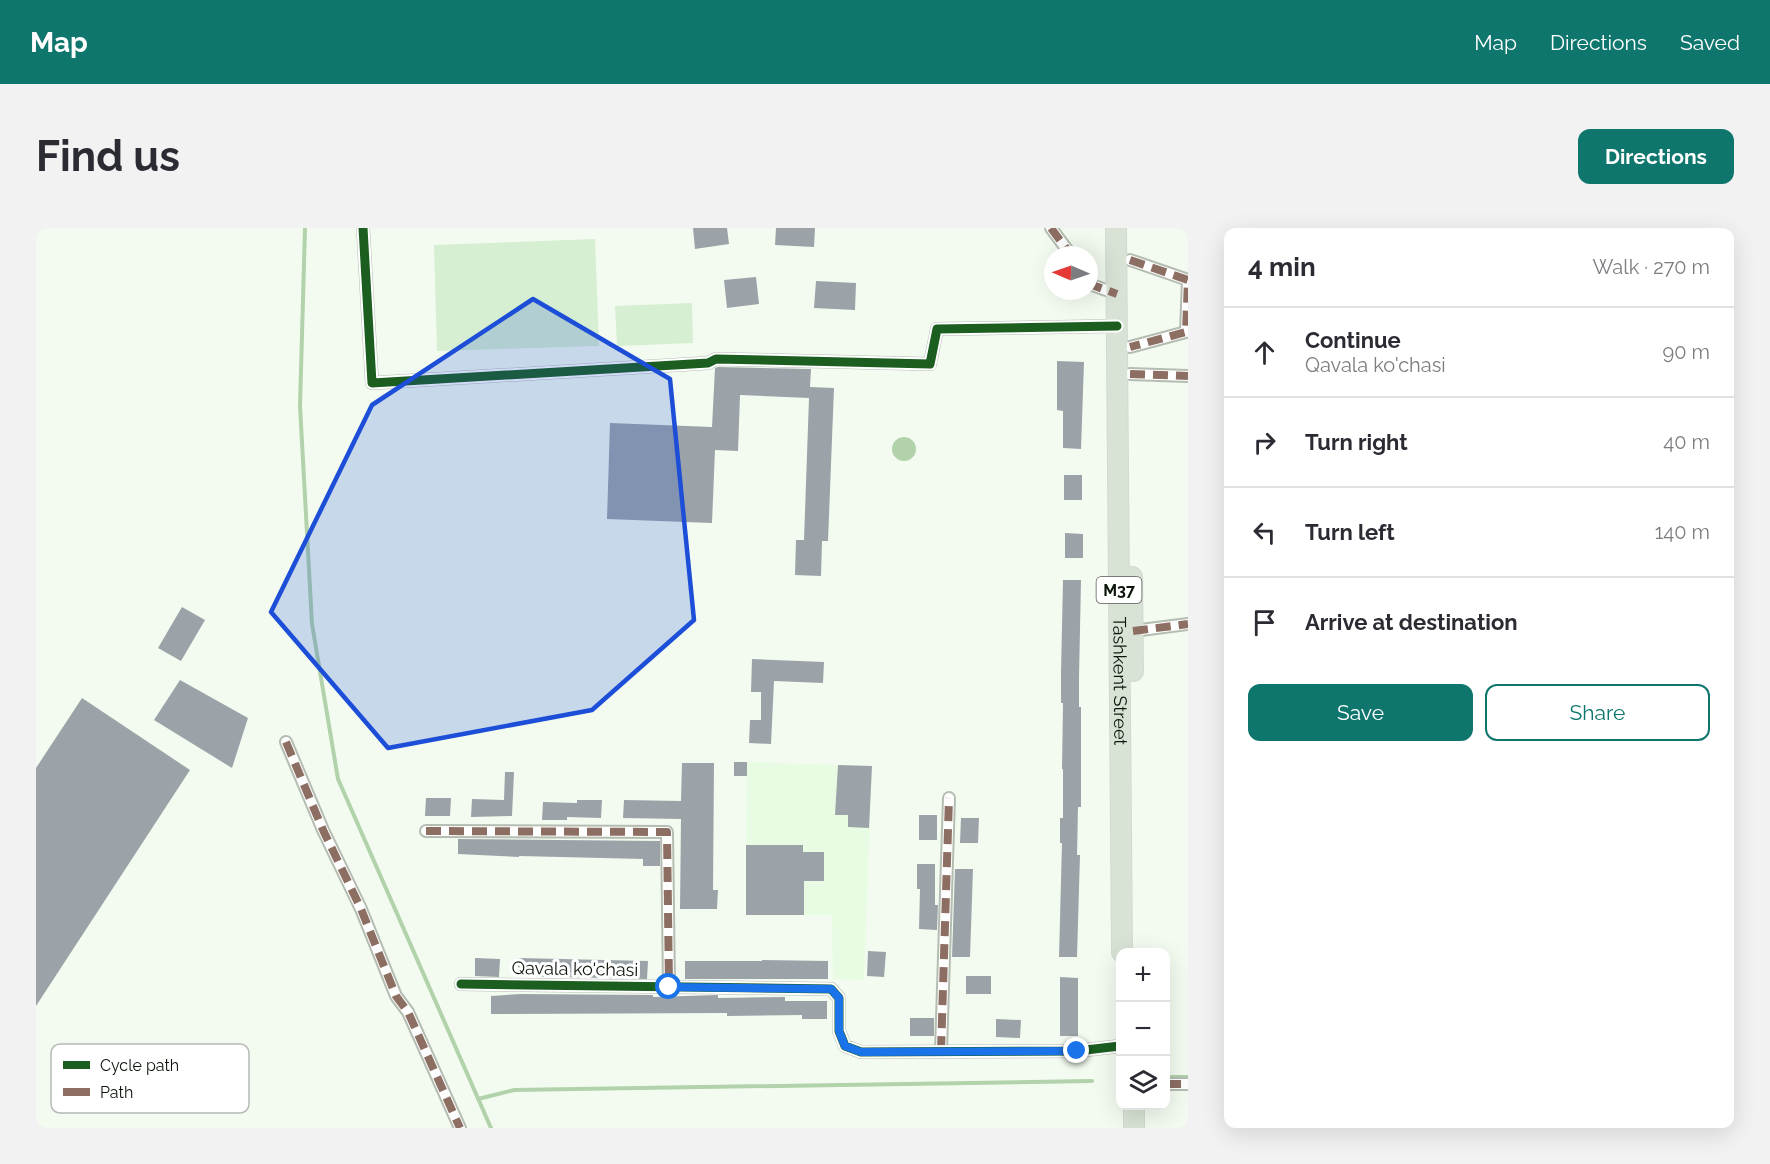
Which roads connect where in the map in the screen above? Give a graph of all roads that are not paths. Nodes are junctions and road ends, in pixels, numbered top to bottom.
1 (363, 228) edge
2 (1051, 228) edge
3 (1116, 228) edge
4 (1129, 228) edge
5 (1064, 246) edge
6 (1130, 261) junction
7 (1098, 287) edge
8 (1117, 294) junction
9 (1117, 326) junction
10 (1130, 347) junction
11 (1130, 374) junction
12 (1188, 376) edge
13 (1188, 624) edge
14 (1133, 631) junction
15 (286, 742) dead end
16 (949, 798) dead end
17 (426, 831) dead end
18 (1122, 948) edge
19 (1133, 948) edge
20 (461, 984) dead end
21 (669, 987) junction
22 (1116, 1046) edge
23 (941, 1051) junction
24 (1170, 1084) edge
25 (1188, 1084) edge
26 (1123, 1110) edge
27 (1134, 1110) edge
28 (460, 1128) edge
29 (1123, 1128) edge
30 (1134, 1128) edge

1 - 9 street
2 - 5 street
3 - 8 highway, Tashkent Street / M37
4 - 6 highway, Tashkent Street / M37
6 - 10 highway, Tashkent Street / M37
6 - 10 street
7 - 8 street
8 - 9 highway, Tashkent Street / M37
9 - 18 highway, Tashkent Street / M37
10 - 11 highway, Tashkent Street / M37
11 - 12 street
11 - 14 highway, Tashkent Street / M37
13 - 14 street
14 - 19 highway, Tashkent Street / M37
15 - 28 street
16 - 23 street
17 - 21 street
20 - 21 street, Qavala ko'chasi
21 - 23 street, Qavala ko'chasi
22 - 23 street
24 - 25 street
26 - 29 highway
27 - 30 highway

